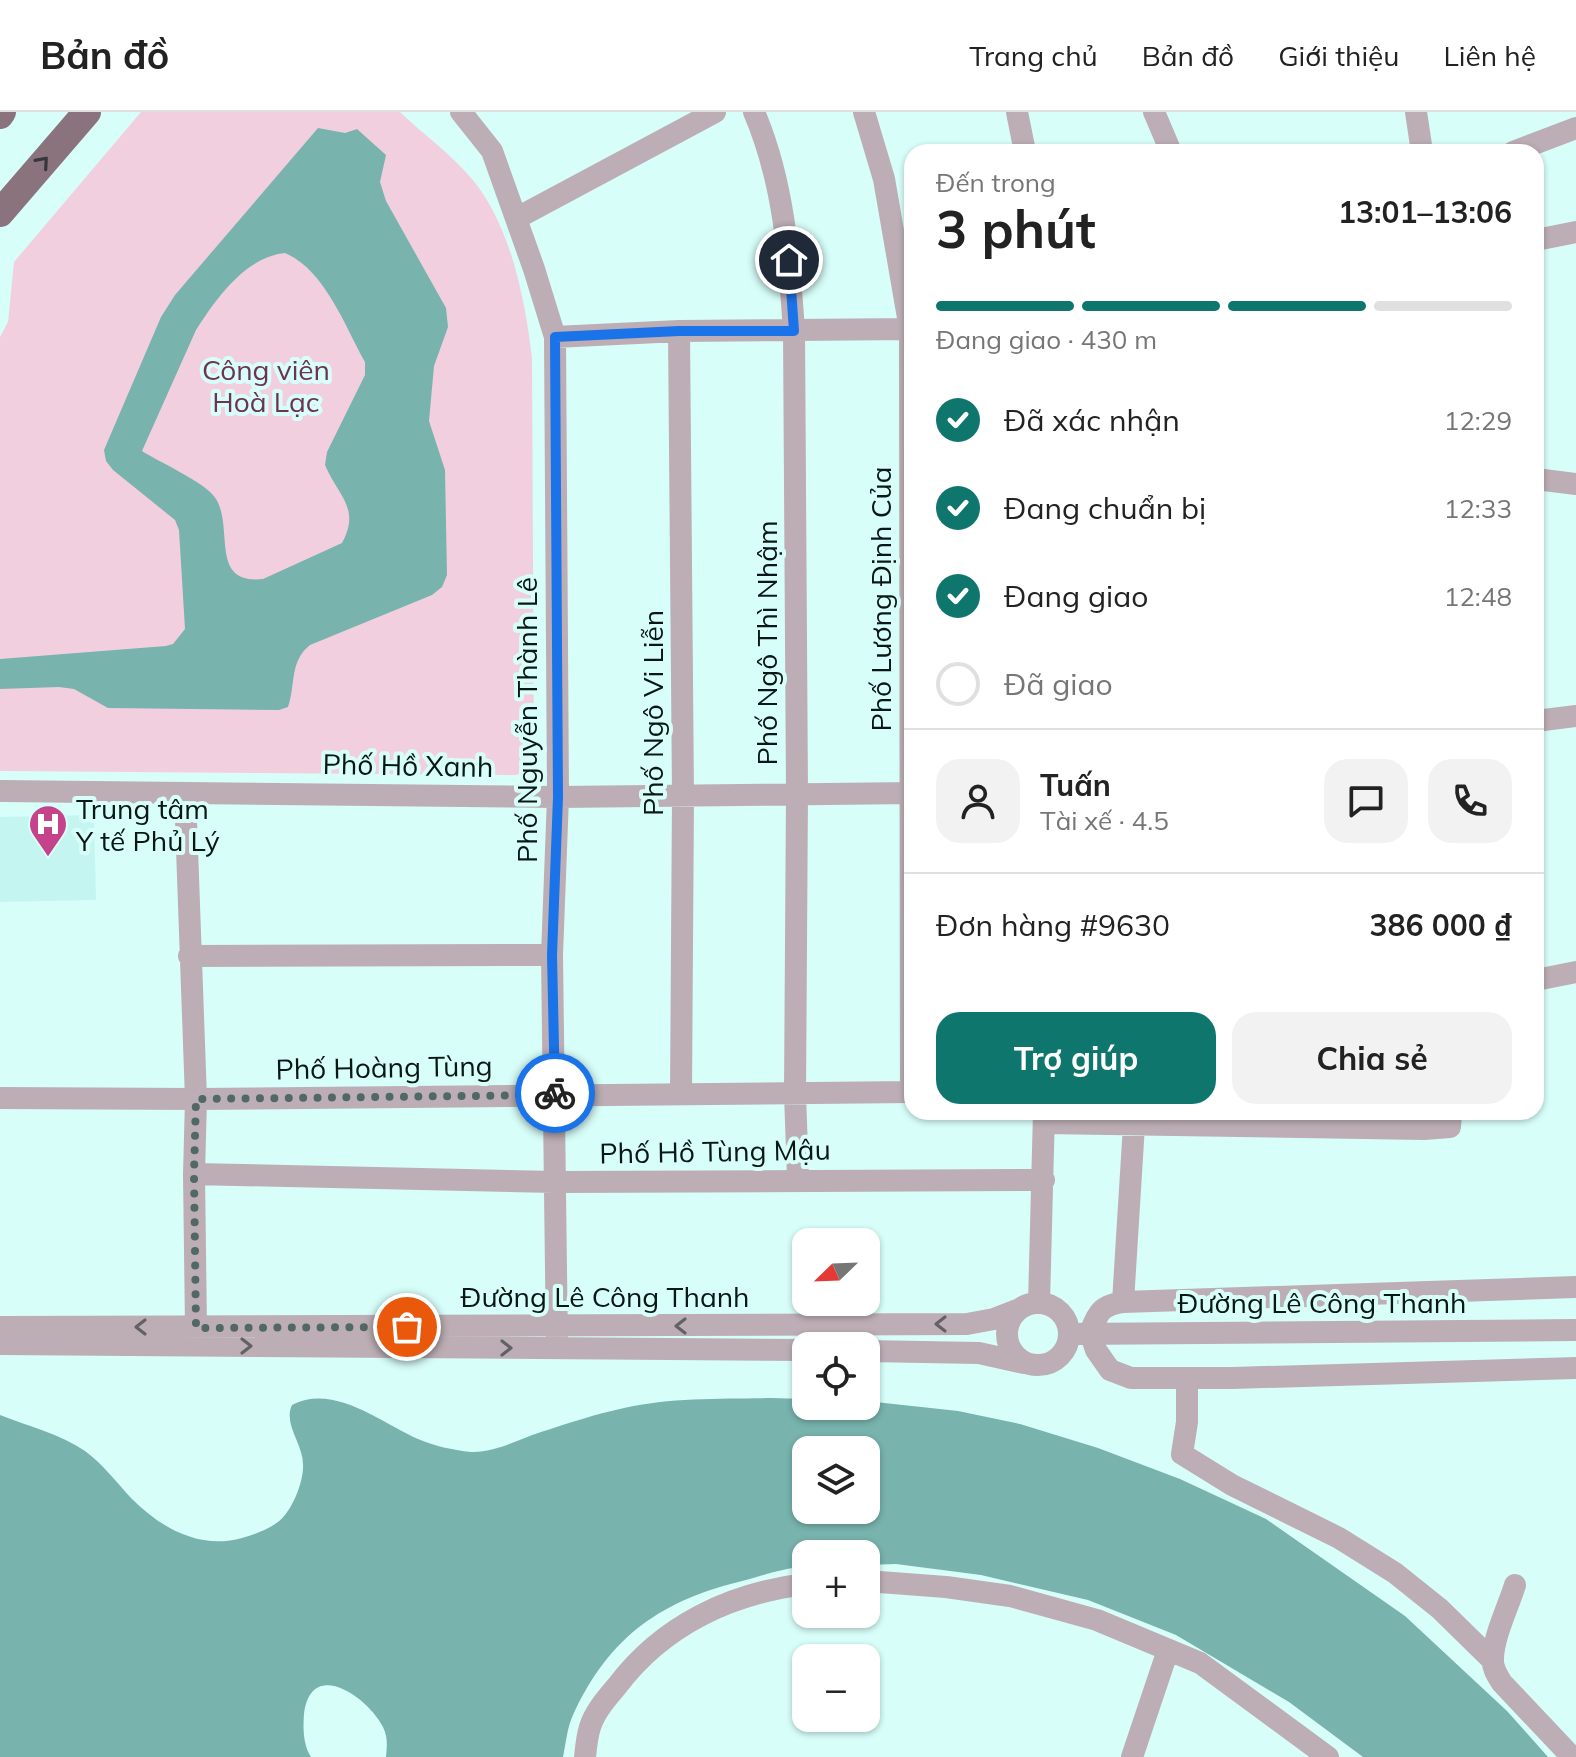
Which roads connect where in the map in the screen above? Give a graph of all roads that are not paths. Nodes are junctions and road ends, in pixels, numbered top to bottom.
1 (87, 112) edge
2 (461, 112) edge
3 (715, 112) edge
4 (754, 112) edge
5 (864, 112) edge
6 (1017, 112) edge
7 (1154, 112) edge
8 (1416, 112) edge
9 (1576, 128) edge
10 (1023, 144) edge
11 (1168, 144) edge
12 (1421, 144) edge
13 (1534, 144) edge
14 (0, 213) edge
15 (517, 218) junction
16 (1576, 232) edge
17 (1544, 238) edge
18 (904, 290) edge
19 (904, 329) edge
20 (679, 331) junction
21 (794, 331) junction
22 (555, 337) junction
23 (1544, 480) edge
24 (1576, 484) edge
25 (1576, 716) edge
26 (1544, 720) edge
27 (0, 791) edge
28 (185, 793) junction
29 (904, 793) edge
30 (797, 794) junction
31 (683, 796) junction
32 (558, 797) junction
33 (552, 955) junction
34 (189, 956) junction
35 (1576, 972) edge
36 (1544, 978) edge
37 (904, 1092) edge
38 (681, 1094) junction
39 (795, 1094) junction
40 (555, 1095) junction
41 (0, 1098) edge
42 (196, 1099) junction
43 (1044, 1120) edge
44 (1112, 1120) edge
45 (1450, 1120) edge
46 (1146, 1121) edge
47 (194, 1174) junction
48 (798, 1179) junction
49 (1044, 1180) junction
50 (555, 1182) junction
51 (1576, 1287) edge
52 (1123, 1302) junction
53 (1039, 1303) junction
54 (1017, 1310) junction
55 (0, 1327) edge
56 (196, 1328) junction
57 (1576, 1330) edge
58 (1080, 1333) junction
59 (557, 1337) junction
60 (0, 1344) edge
61 (792, 1349) edge
62 (880, 1351) edge
63 (1027, 1364) junction
64 (1576, 1368) edge
65 (1187, 1378) junction
66 (880, 1582) edge
67 (1515, 1585) dead end
68 (792, 1586) edge
69 (1168, 1650) junction
70 (1492, 1660) junction
71 (585, 1757) edge
72 (1132, 1757) edge
73 (1328, 1757) edge
74 (1572, 1757) edge

14 -> 1 main road
2 - 15 street, Phố Nguyễn Thành Lê
3 - 15 street
4 - 21 street, Phố Ngô Thì Nhậm
5 - 18 street, Phố Lương Định Của
6 - 10 street
7 - 11 street
8 - 12 street
9 - 13 street
15 - 22 street, Phố Nguyễn Thành Lê
16 - 17 street
19 - 21 street
20 - 21 street
20 - 22 street
20 - 31 street, Phố Ngô Vi Liễn
21 - 30 street, Phố Ngô Thì Nhậm
22 - 32 street, Phố Nguyễn Thành Lê
23 - 24 street
25 - 26 street
27 - 28 street, Phố Hồ Xanh
28 - 32 street, Phố Hồ Xanh
28 - 34 street
29 - 30 street, Phố Hồ Xanh
30 - 31 street, Phố Hồ Xanh
30 - 39 street, Phố Ngô Thì Nhậm
31 - 32 street, Phố Hồ Xanh
31 - 38 street, Phố Ngô Vi Liễn
32 - 33 street, Phố Nguyễn Thành Lê
33 - 34 street
33 - 40 street, Phố Nguyễn Thành Lê
34 - 42 street
35 - 36 street
37 - 39 street, Phố Hoàng Tùng
38 - 39 street, Phố Hoàng Tùng
38 - 40 street, Phố Hoàng Tùng
39 - 48 street, Phố Ngô Thì Nhậm
40 - 42 street, Phố Hoàng Tùng
40 - 50 street, Phố Nguyễn Thành Lê
41 - 42 street, Phố Hoàng Tùng
42 - 47 street
43 - 49 street
44 - 46 street
45 - 46 street
46 - 52 street
47 - 50 street, Phố Hồ Tùng Mậu
47 - 56 street
48 - 49 street, Phố Hồ Tùng Mậu
48 - 50 street, Phố Hồ Tùng Mậu
49 - 53 street
50 - 59 street, Phố Nguyễn Thành Lê
51 - 52 street
52 - 58 street
53 - 54 street
53 - 58 street
54 -> 59 street, Đường Lê Công Thanh
54 - 63 street
56 -> 55 street, Đường Lê Công Thanh
56 - 59 street, Đường Lê Công Thanh
57 - 58 street, Đường Lê Công Thanh
58 - 63 street
58 - 65 street
60 -> 59 street, Đường Lê Công Thanh
59 - 61 street, Đường Lê Công Thanh
62 - 63 street
64 - 65 street
65 - 70 street
66 - 69 street
67 - 70 street
68 - 71 street
69 - 72 street
69 - 73 street
70 - 74 street

